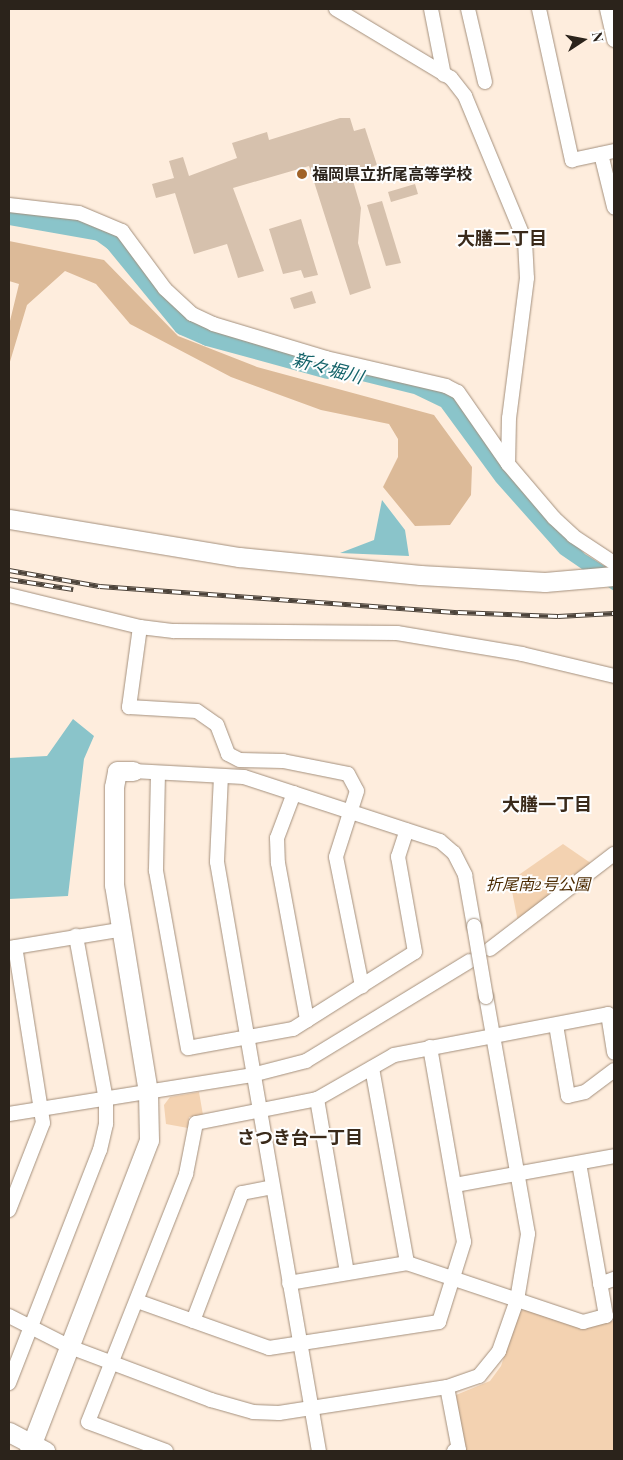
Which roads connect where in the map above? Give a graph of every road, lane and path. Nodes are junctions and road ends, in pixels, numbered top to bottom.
1 (339, 9) edge
2 (431, 9) edge
3 (468, 9) edge
4 (539, 9) edge
5 (607, 9) edge
6 (614, 40) edge
7 (444, 74) junction
8 (485, 82) dead end
9 (607, 152) edge
10 (9, 205) edge
11 (614, 207) edge
12 (508, 464) junction
13 (9, 519) edge
14 (614, 563) edge
15 (614, 576) edge
16 (9, 595) edge
17 (140, 627) junction
18 (614, 676) edge
19 (133, 771) joint
20 (158, 773) junction
21 (221, 776) junction
22 (294, 793) junction
23 (350, 810) junction
24 (407, 830) junction
25 (614, 854) edge
26 (119, 930) junction
27 (76, 936) junction
28 (12, 948) edge
29 (490, 949) dead end
30 (470, 961) dead end
31 (362, 986) junction
32 (611, 1014) edge
33 (307, 1020) junction
34 (556, 1025) junction
35 (492, 1037) junction
36 (246, 1038) junction
37 (430, 1047) junction
38 (614, 1053) edge
39 (372, 1068) junction
40 (614, 1070) edge
41 (252, 1075) junction
42 (148, 1092) junction
43 (106, 1100) junction
44 (317, 1100) junction
45 (43, 1111) junction
46 (259, 1112) junction
47 (9, 1114) edge
48 (614, 1156) edge
49 (580, 1163) junction
50 (517, 1174) junction
51 (455, 1185) junction
52 (272, 1187) junction
53 (9, 1210) edge
54 (407, 1263) junction
55 (347, 1272) junction
56 (454, 1278) junction
57 (614, 1279) edge
58 (289, 1283) junction
59 (600, 1284) junction
60 (517, 1300) junction
61 (137, 1301) junction
62 (9, 1316) edge
63 (193, 1321) junction
64 (32, 1328) junction
65 (300, 1346) junction
66 (70, 1347) junction
67 (111, 1362) junction
68 (9, 1383) edge
69 (447, 1387) junction
70 (312, 1408) junction
71 (9, 1432) edge
72 (35, 1448) edge
73 (166, 1451) edge
74 (318, 1451) edge
75 (454, 1451) edge

1 - 7 street
2 - 7 street
3 - 8 street
4 - 9 street
5 - 6 street
7 - 12 street
9 - 11 street
10 - 12 street
12 - 14 street
13 - 15 street
16 - 17 street
17 - 18 street
17 - 23 street
19 - 20 street
19 - 26 street
20 - 21 street
20 - 36 street
21 - 22 street
21 - 36 street
22 - 23 street
22 - 33 street
23 - 24 street
23 - 31 street
24 - 31 street
24 - 35 street, bridge
25 - 29 street
26 - 27 street
26 - 42 street
27 - 28 street
27 - 43 street
28 - 45 street
30 - 41 street
31 - 33 street
32 - 34 street
32 - 38 street
33 - 36 street
34 - 35 street
34 - 40 street
35 - 37 street
35 - 50 street
36 - 41 street
37 - 39 street
37 - 51 street
39 - 44 street
39 - 54 street
41 - 42 street
41 - 46 street
42 - 43 street
42 - 66 street
43 - 45 street
43 - 64 street
44 - 46 street
44 - 55 street
45 - 47 street
45 - 53 street
46 - 52 street
46 - 61 street
48 - 49 street
49 - 50 street
49 - 59 street
50 - 51 street
50 - 60 street
51 - 56 street
52 - 58 street
52 - 63 street
54 - 55 street
54 - 56 street
55 - 58 street
56 - 60 street
56 - 65 street
57 - 59 street
58 - 65 street
59 - 60 street
60 - 69 street
61 - 63 street
61 - 67 street
62 - 64 street
63 - 65 street
64 - 66 street
64 - 68 street
65 - 70 street
66 - 67 street
66 - 72 street
67 - 70 street
67 - 73 street
69 - 70 street
69 - 75 street
70 - 74 street
71 - 72 street

